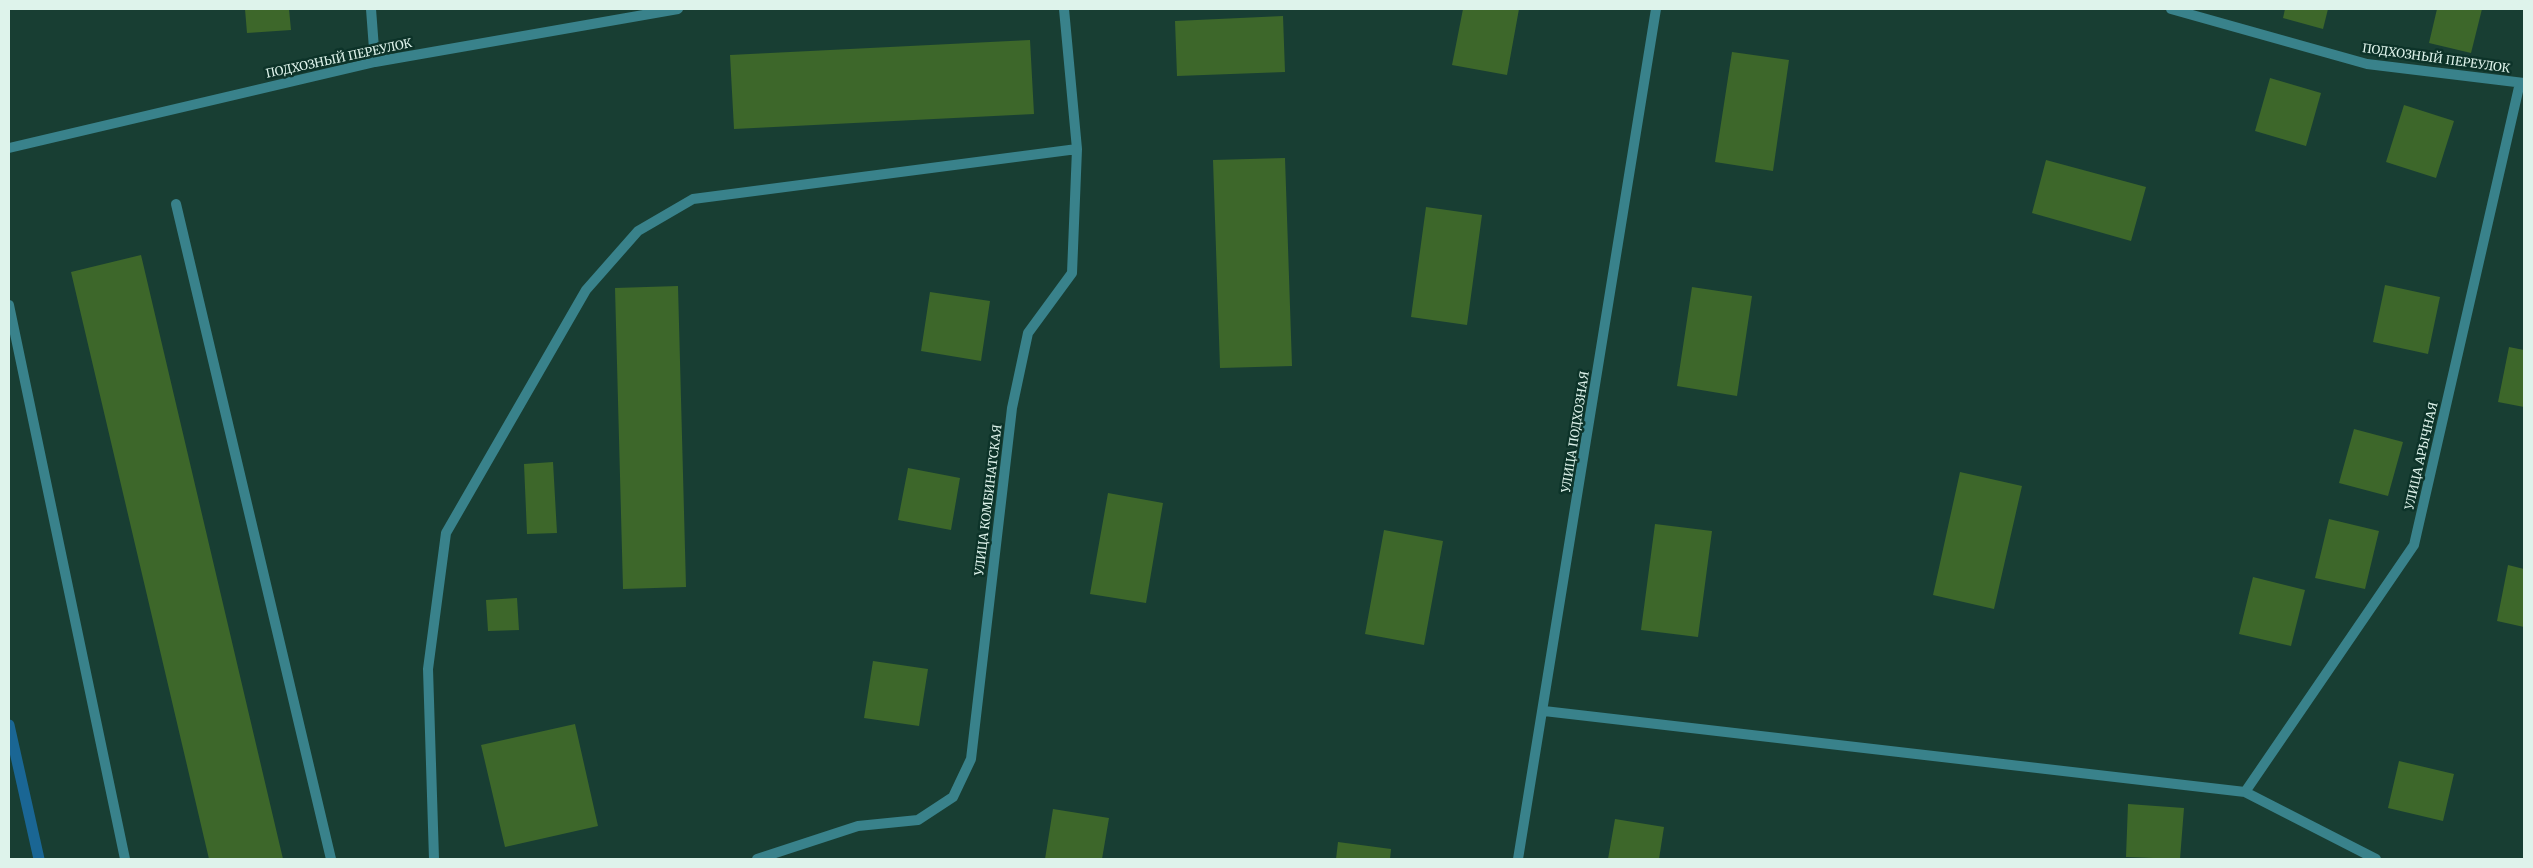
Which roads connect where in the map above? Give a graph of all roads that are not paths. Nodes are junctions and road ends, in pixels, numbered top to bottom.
1 (371, 9) edge
2 (678, 9) edge
3 (1064, 9) edge
4 (1656, 9) edge
5 (2171, 9) edge
6 (375, 62) junction
7 (2524, 85) edge
8 (9, 148) edge
9 (1077, 148) junction
10 (176, 204) dead end
11 (9, 305) edge
12 (1544, 711) junction
13 (2246, 792) junction
14 (125, 859) edge
15 (332, 859) edge
16 (434, 859) edge
17 (757, 859) edge
18 (1518, 859) edge
19 (2376, 859) edge

1 - 6 street
2 - 6 street, ПОДХОЗНЫЙ ПЕРЕУЛОК
3 - 9 street, УЛИЦА КОМБИНАТСКАЯ
4 - 12 street, УЛИЦА ПОДХОЗНАЯ
5 - 7 street, ПОДХОЗНЫЙ ПЕРЕУЛОК
6 - 8 street, ПОДХОЗНЫЙ ПЕРЕУЛОК
7 - 13 street, УЛИЦА АРЫЧНАЯ
9 - 16 street
9 - 17 street, УЛИЦА КОМБИНАТСКАЯ
10 - 15 street
11 - 14 street
12 - 13 street
12 - 18 street, УЛИЦА ПОДХОЗНАЯ
13 - 19 street

